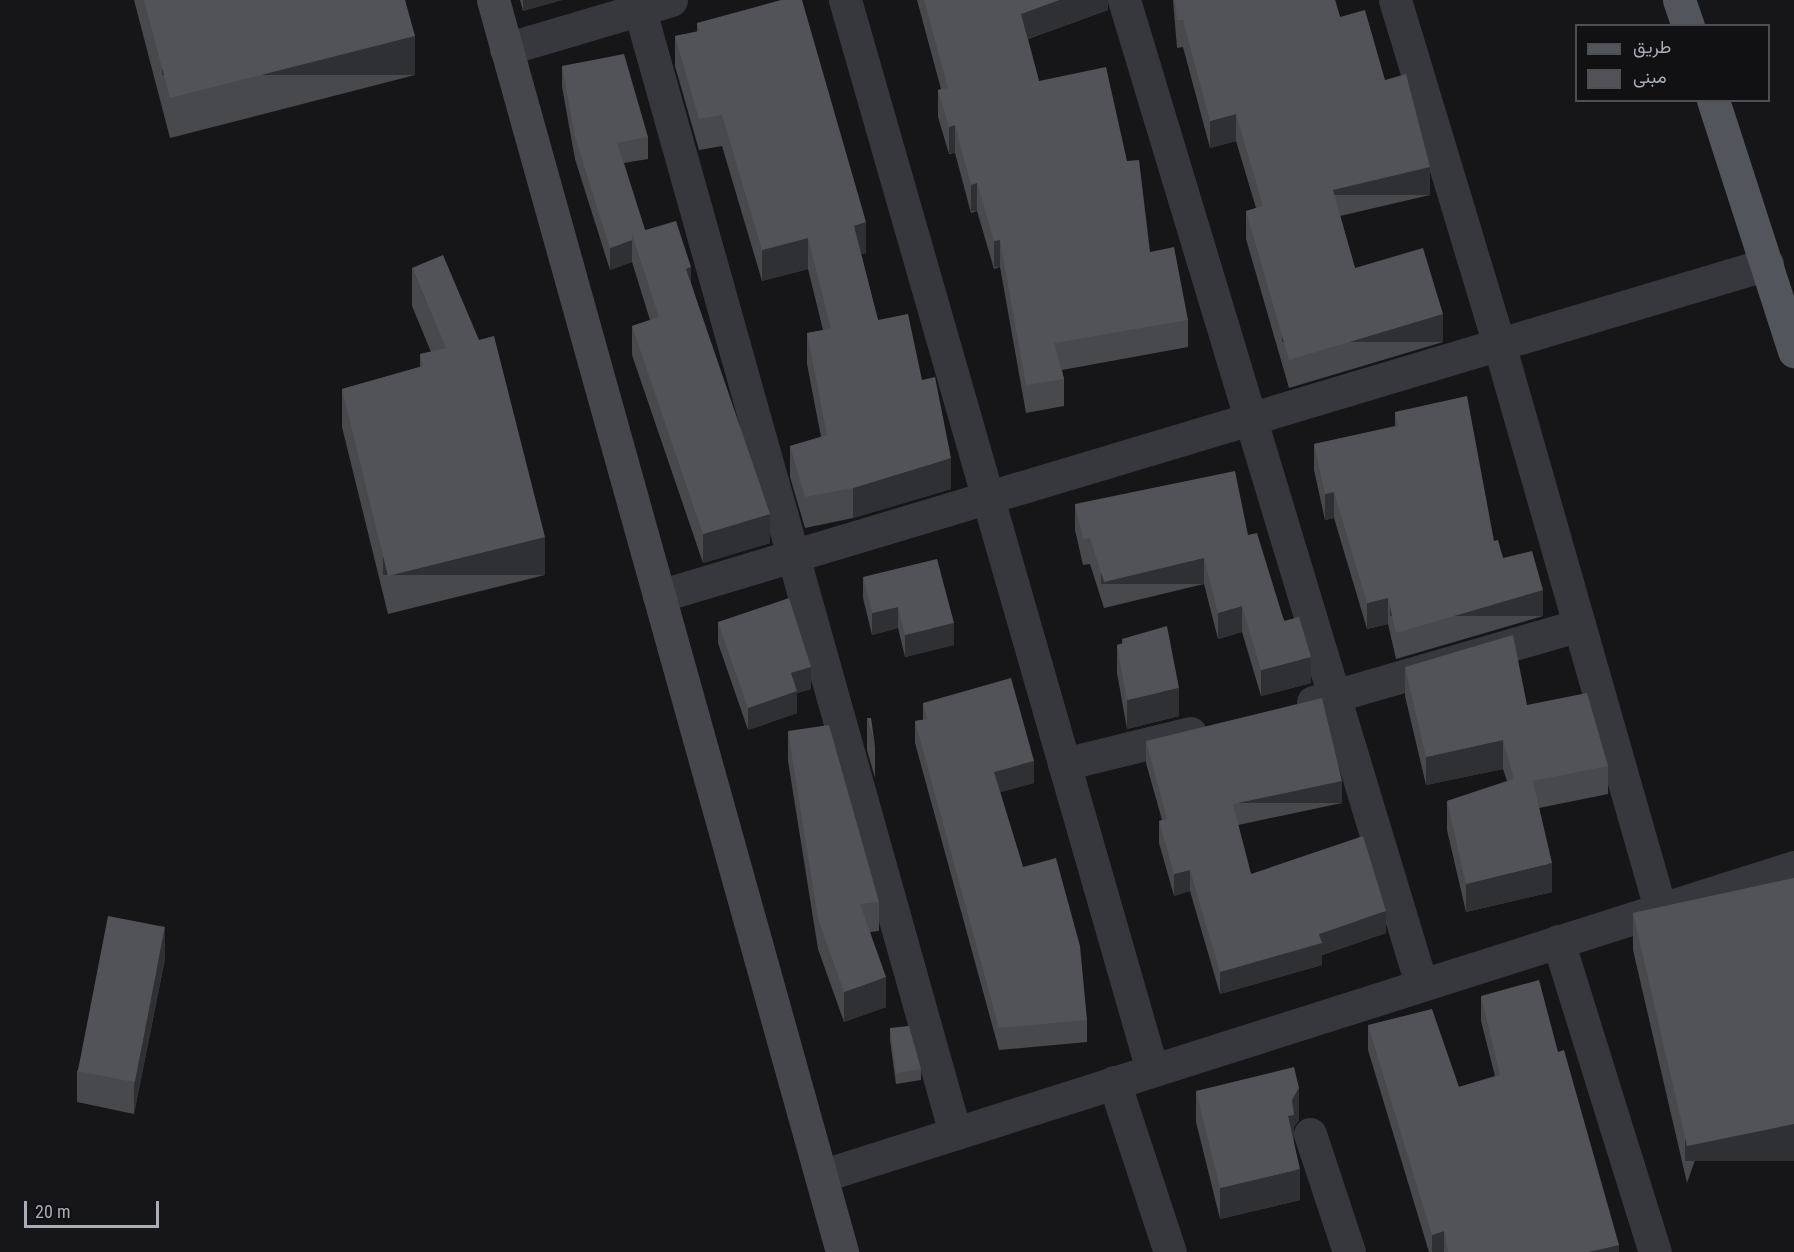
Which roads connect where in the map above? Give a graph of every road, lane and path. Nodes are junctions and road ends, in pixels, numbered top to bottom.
1 (493, 0) edge
2 (671, 0) edge
3 (845, 0) edge
4 (1124, 0) edge
5 (1395, 0) edge
6 (1680, 0) edge
7 (638, 5) edge
8 (1687, 24) edge
9 (506, 49) junction
10 (1714, 102) edge
11 (1767, 264) junction
12 (1499, 344) junction
13 (1794, 351) edge
14 (1250, 419) junction
15 (987, 498) junction
16 (792, 556) junction
17 (659, 596) junction
18 (1579, 625) junction
19 (1334, 697) junction
20 (1278, 711) edge
21 (1221, 725) edge
22 (1064, 764) junction
23 (1794, 867) edge
24 (1660, 908) junction
25 (1558, 941) junction
26 (1421, 984) junction
27 (1152, 1070) junction
28 (1114, 1082) junction
29 (955, 1133) junction
30 (1310, 1134) dead end
31 (821, 1176) junction
32 (843, 1252) edge
33 (1170, 1252) edge
34 (1349, 1252) edge
35 (1655, 1252) edge

1 - 9 street
2 - 7 street
3 - 15 street
4 - 14 street
5 - 12 street
6 - 8 main road
7 - 9 street
7 - 16 street
9 - 17 street
10 - 11 main road
11 - 12 street
11 - 13 main road
12 - 14 street
12 - 18 street
14 - 15 street
14 - 19 street
15 - 16 street
15 - 22 street
16 - 17 street
16 - 29 street
17 - 31 street
18 - 19 street
18 - 24 street
19 - 20 street
19 - 26 street
21 - 22 street
22 - 27 street
23 - 24 street
24 - 25 street
25 - 26 street
25 - 35 street
26 - 27 street
27 - 28 street
28 - 29 street
28 - 33 street
29 - 31 street
30 - 34 street
31 - 32 street

